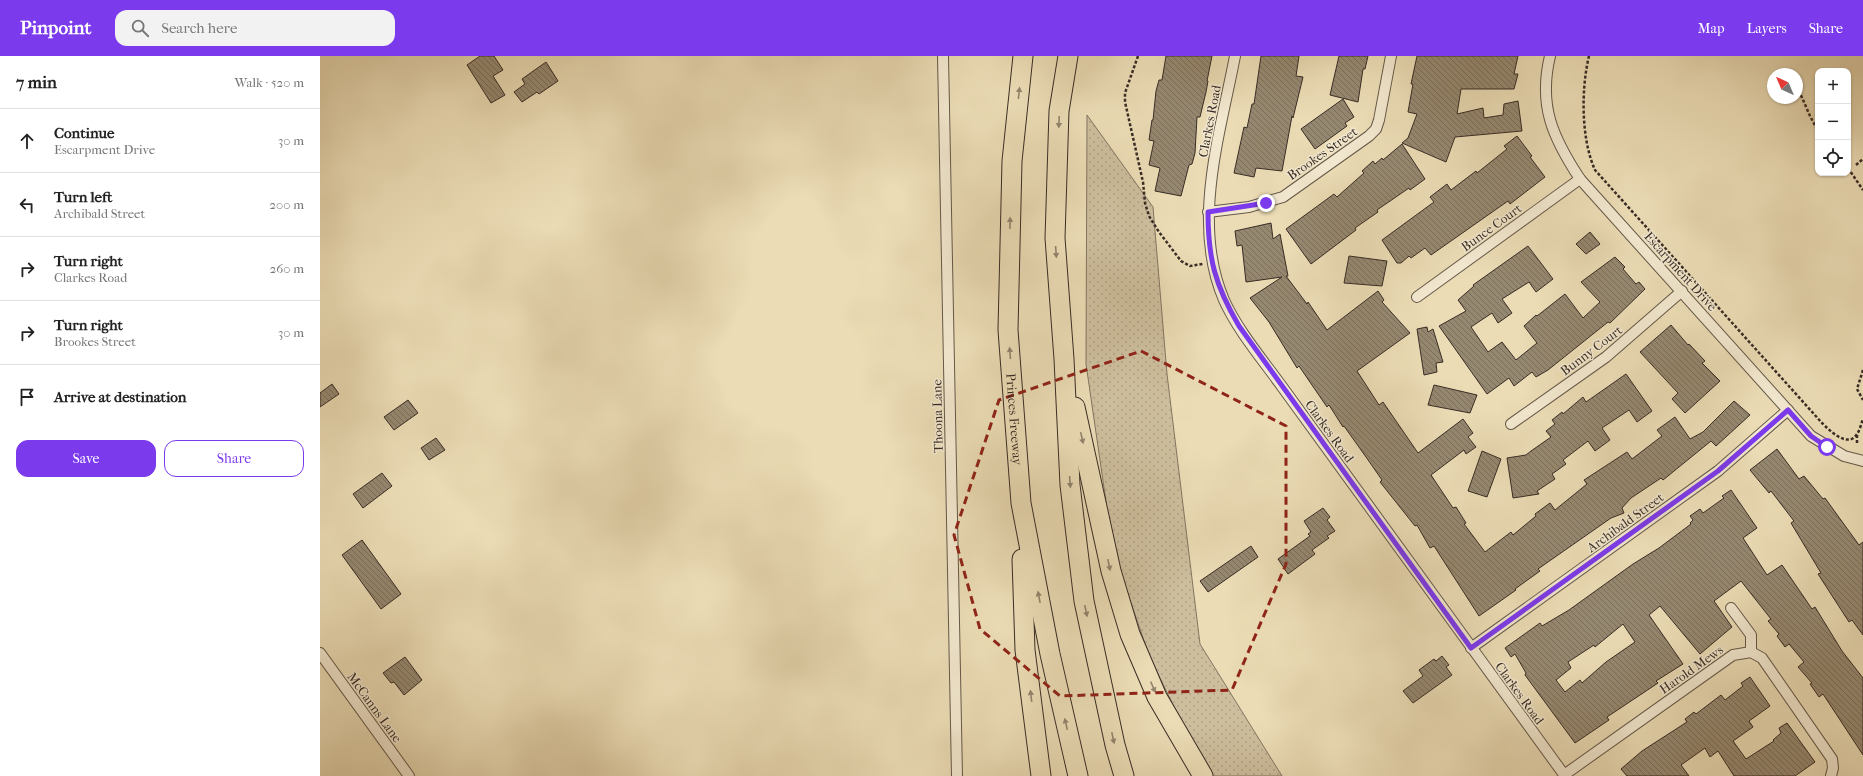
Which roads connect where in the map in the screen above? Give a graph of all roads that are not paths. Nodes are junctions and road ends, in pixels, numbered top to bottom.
1 (943, 56) edge
2 (1023, 56) edge
3 (1068, 56) edge
4 (1235, 56) edge
5 (1392, 56) edge
6 (1550, 56) edge
7 (1580, 179) junction
8 (1208, 212) junction
9 (1682, 291) junction
10 (1417, 297) dead end
11 (1064, 359) junction
12 (1788, 410) junction
13 (1511, 424) dead end
14 (1863, 461) edge
15 (1021, 503) junction
16 (1731, 608) dead end
17 (1471, 648) junction
18 (1751, 652) junction
19 (320, 654) edge
20 (409, 776) edge
21 (956, 776) edge
22 (1041, 776) edge
23 (1078, 776) edge
24 (1124, 776) edge
25 (1202, 776) edge
26 (1564, 776) edge
27 (1831, 776) edge

1 - 21 street, Thoona Lane
15 -> 2 highway, Princes Freeway
3 -> 11 highway
4 - 8 street, Clarkes Road
5 - 8 street, Brookes Street
6 - 7 street, Escarpment Drive
7 - 9 street, Escarpment Drive
7 - 10 street, Bunce Court
8 - 17 street, Clarkes Road
9 - 12 street, Escarpment Drive
9 - 13 street, Bunny Court
11 -> 24 highway
11 -> 25 highway
12 - 14 street, Escarpment Drive
12 - 17 street, Archibald Street
22 -> 15 highway
23 -> 15 highway, Princes Freeway
16 - 18 street
17 - 26 street, Clarkes Road
18 - 26 street, Harold Mews
18 - 27 street
19 - 20 street, McCanns Lane

